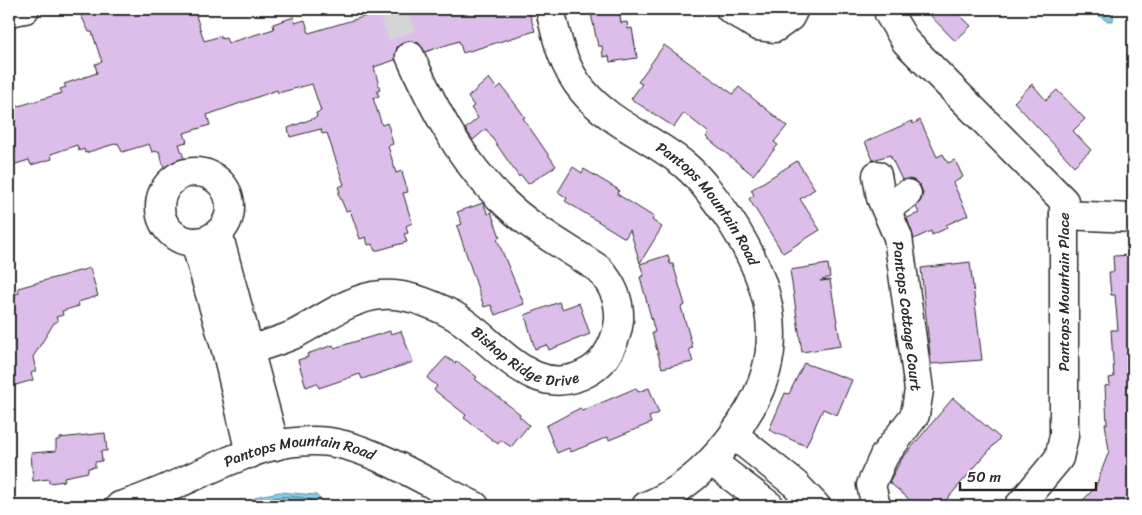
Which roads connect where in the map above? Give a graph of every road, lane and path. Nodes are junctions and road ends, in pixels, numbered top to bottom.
1 (25, 9) edge
2 (550, 9) edge
3 (730, 9) edge
4 (794, 9) edge
5 (9, 12) edge
6 (889, 14) dead end
7 (410, 56) tunnel mouth
8 (877, 175) dead end
9 (1064, 215) junction
10 (1133, 218) edge
11 (206, 238) dead end
12 (240, 353) junction
13 (734, 435) junction
14 (263, 450) junction
15 (711, 461) junction
16 (120, 506) edge
17 (475, 506) edge
18 (646, 506) edge
19 (770, 506) edge
20 (816, 506) edge
21 (876, 506) edge
22 (1019, 506) edge

1 - 5 street
2 - 13 street, Pantops Mountain Road
3 - 4 street
6 - 9 street, Pantops Mountain Place
7 - 12 street, Bishop Ridge Drive
8 - 21 street, Pantops Cottage Court
9 - 10 street
9 - 22 street, Pantops Mountain Place
11 - 12 street
12 - 14 street
13 - 15 street, Pantops Mountain Road
13 - 20 street
14 - 16 street, Pantops Mountain Road
14 - 17 street, Pantops Mountain Road
15 - 18 street, Pantops Mountain Road
15 - 19 street

